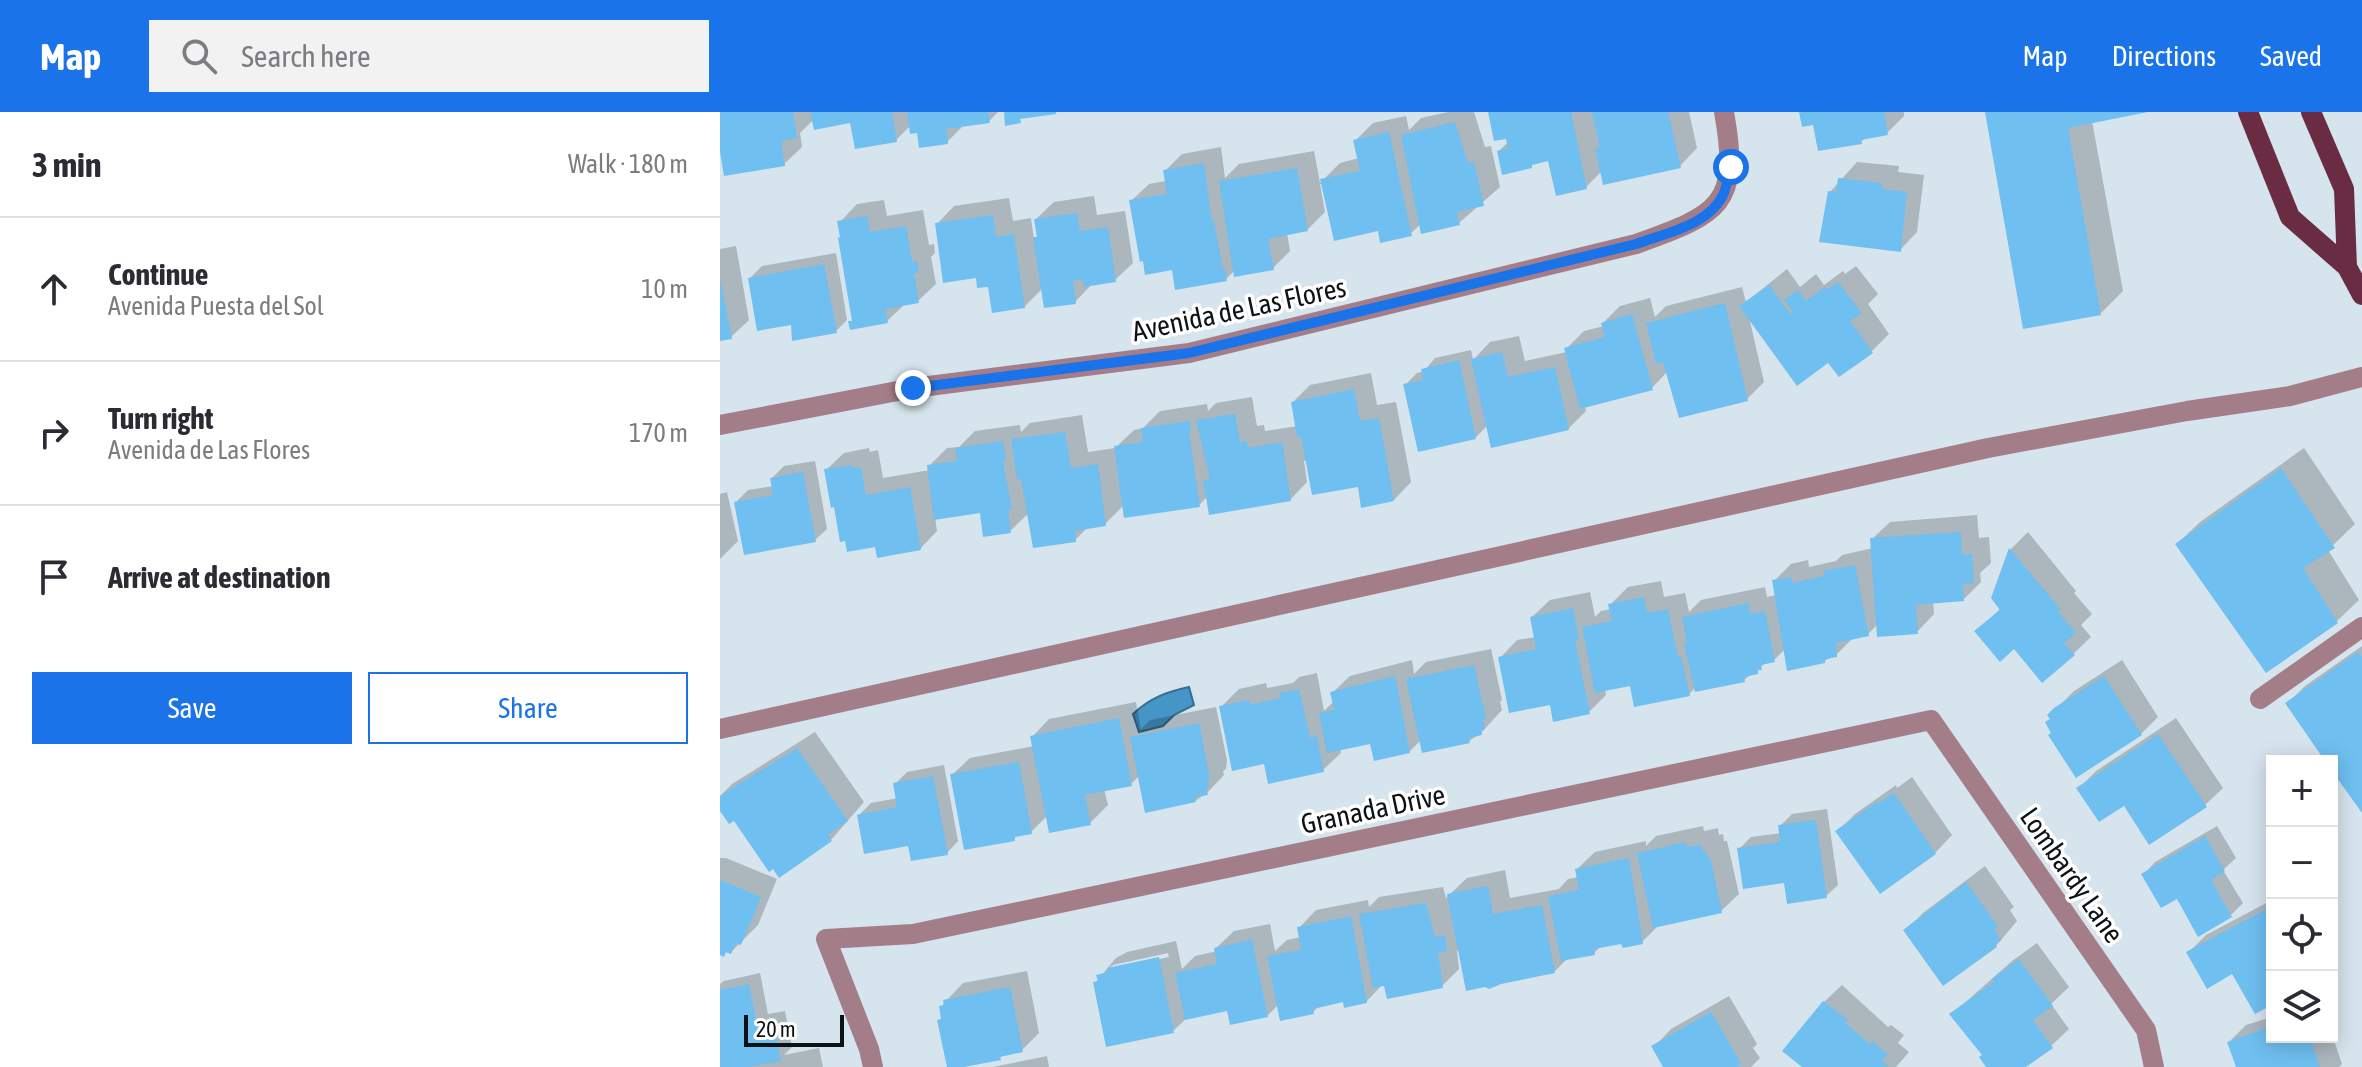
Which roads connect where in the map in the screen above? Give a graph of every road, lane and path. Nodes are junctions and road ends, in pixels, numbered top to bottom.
1 (1724, 112) edge
2 (2248, 112) edge
3 (2311, 112) edge
4 (2347, 267) junction
5 (2362, 295) edge
6 (2362, 377) edge
7 (720, 425) edge
8 (2362, 627) edge
9 (2260, 699) dead end
10 (1931, 720) joint
11 (720, 729) edge
12 (873, 1067) edge
13 (2154, 1067) edge

1 - 7 street, Avenida de Las Flores
2 - 4 main road
3 - 4 main road
4 - 5 main road
6 - 11 street
8 - 9 street
10 - 12 street, Granada Drive
10 - 13 street, Lombardy Lane

